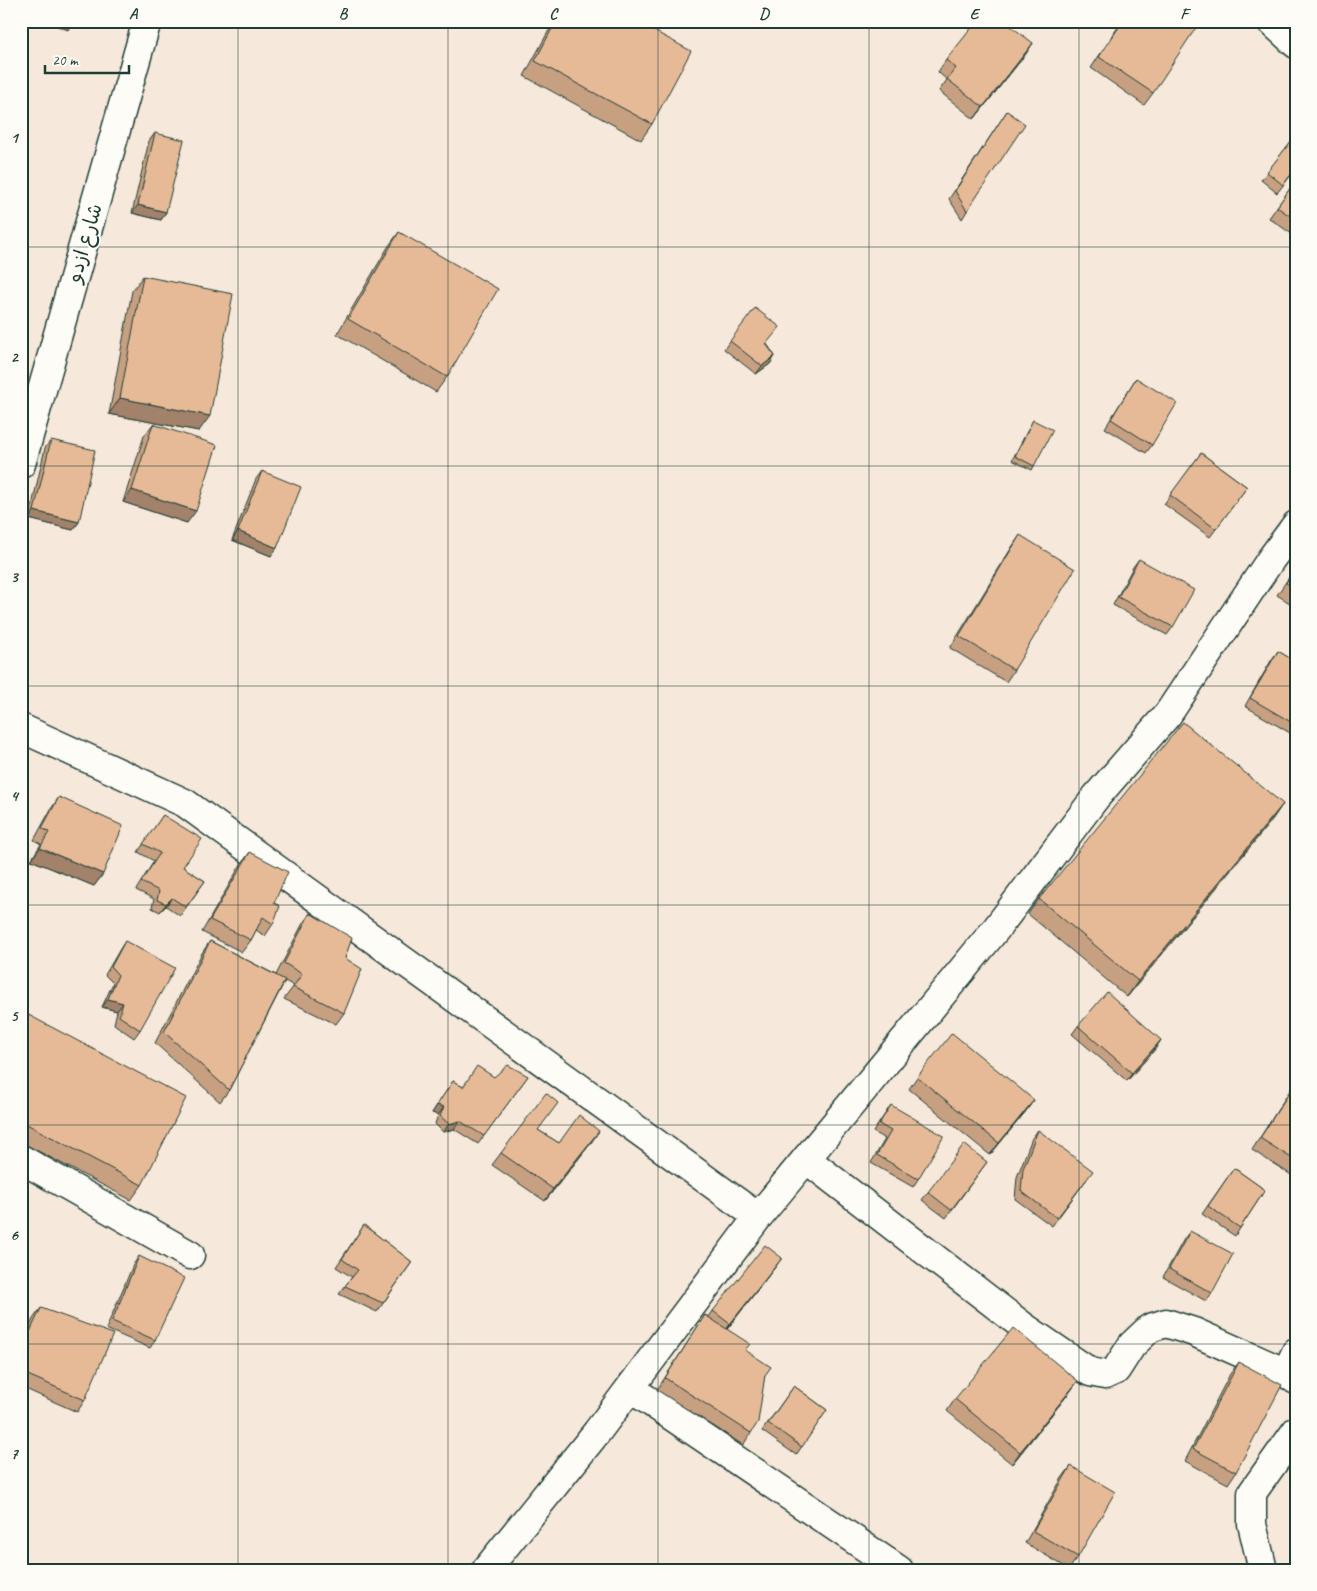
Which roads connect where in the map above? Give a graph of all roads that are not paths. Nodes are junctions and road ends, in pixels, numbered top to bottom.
1 (147, 21) edge
2 (21, 464) edge
3 (1296, 525) edge
4 (21, 728) edge
5 (21, 1158) edge
6 (806, 1158) junction
7 (758, 1216) junction
8 (190, 1255) dead end
9 (1293, 1368) edge
10 (630, 1388) junction
11 (1296, 1430) edge
12 (486, 1570) edge
13 (899, 1570) edge
14 (1263, 1570) edge

1 - 2 street, شارع ازدو
3 - 6 street
4 - 7 street
5 - 8 street
6 - 7 street
6 - 9 street
7 - 10 street
10 - 12 street
10 - 13 street
11 - 14 street

